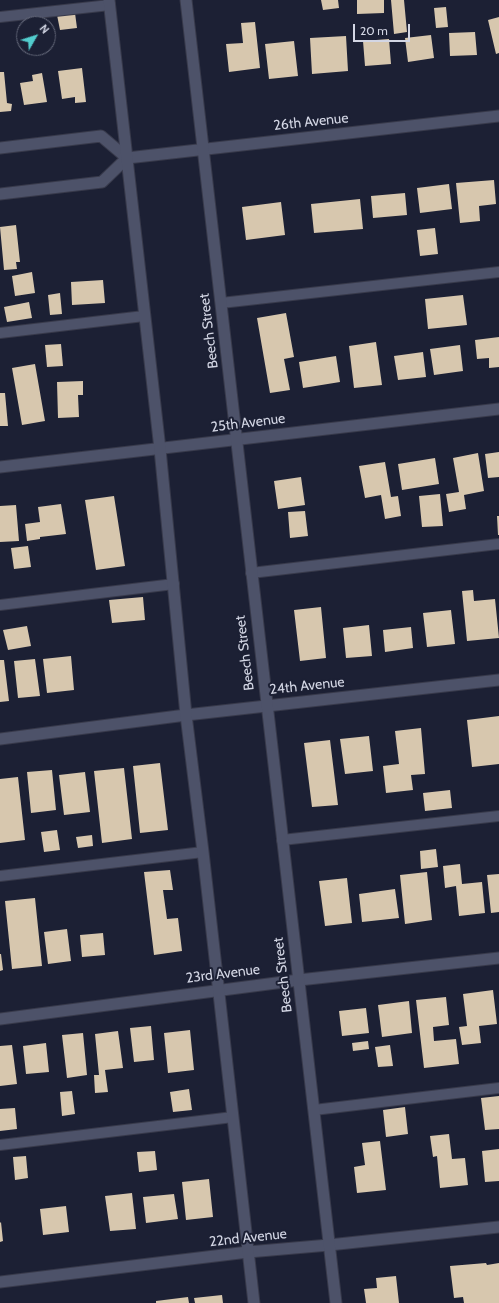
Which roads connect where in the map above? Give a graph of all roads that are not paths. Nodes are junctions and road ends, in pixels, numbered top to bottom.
1 (186, 0) edge
2 (110, 2) edge
3 (0, 18) edge
4 (499, 116) edge
5 (0, 148) edge
6 (202, 149) junction
7 (127, 158) junction
8 (0, 194) edge
9 (499, 272) edge
10 (221, 303) junction
11 (144, 316) junction
12 (0, 333) edge
13 (499, 409) edge
14 (236, 439) junction
15 (160, 449) junction
16 (0, 467) edge
17 (499, 544) edge
18 (251, 573) junction
19 (174, 584) junction
20 (0, 605) edge
21 (499, 680) edge
22 (267, 706) junction
23 (186, 715) junction
24 (0, 739) edge
25 (499, 816) edge
26 (282, 840) junction
27 (203, 852) junction
28 (0, 876) edge
29 (499, 958) edge
30 (299, 980) junction
31 (218, 990) junction
32 (0, 1019) edge
33 (499, 1088) edge
34 (314, 1110) junction
35 (233, 1118) junction
36 (0, 1145) edge
37 (499, 1227) edge
38 (329, 1245) junction
39 (248, 1252) junction
40 (0, 1282) edge
41 (254, 1303) edge
42 (336, 1303) edge

1 - 6 street, Beech Street
2 - 3 lane
2 - 7 street
4 - 6 street, 26th Avenue
5 - 7 street
6 - 7 street, 26th Avenue
6 - 10 street, Beech Street
7 - 8 street
7 - 11 street
9 - 10 lane
10 - 14 street, Beech Street
11 - 12 lane
11 - 15 street
13 - 14 street, 25th Avenue
14 - 15 street, 25th Avenue
14 - 18 street, Beech Street
15 - 16 street, 25th Avenue
15 - 19 street
17 - 18 lane
18 - 22 street, Beech Street
19 - 20 lane
19 - 23 street
21 - 22 street, 24th Avenue
22 - 23 street, 24th Avenue
22 - 26 street, Beech Street
23 - 24 street, 24th Avenue
23 - 27 street
25 - 26 lane
26 - 30 street, Beech Street
27 - 28 lane
27 - 31 street
29 - 30 street, 23rd Avenue
30 - 31 street, 23rd Avenue
30 - 34 street, Beech Street
31 - 32 street, 23rd Avenue
31 - 35 street
33 - 34 lane
34 - 38 street, Beech Street
35 - 36 lane
35 - 39 street
37 - 38 street, 22nd Avenue
38 - 39 street, 22nd Avenue
38 - 42 street, Beech Street
39 - 40 street, 22nd Avenue
39 - 41 street

